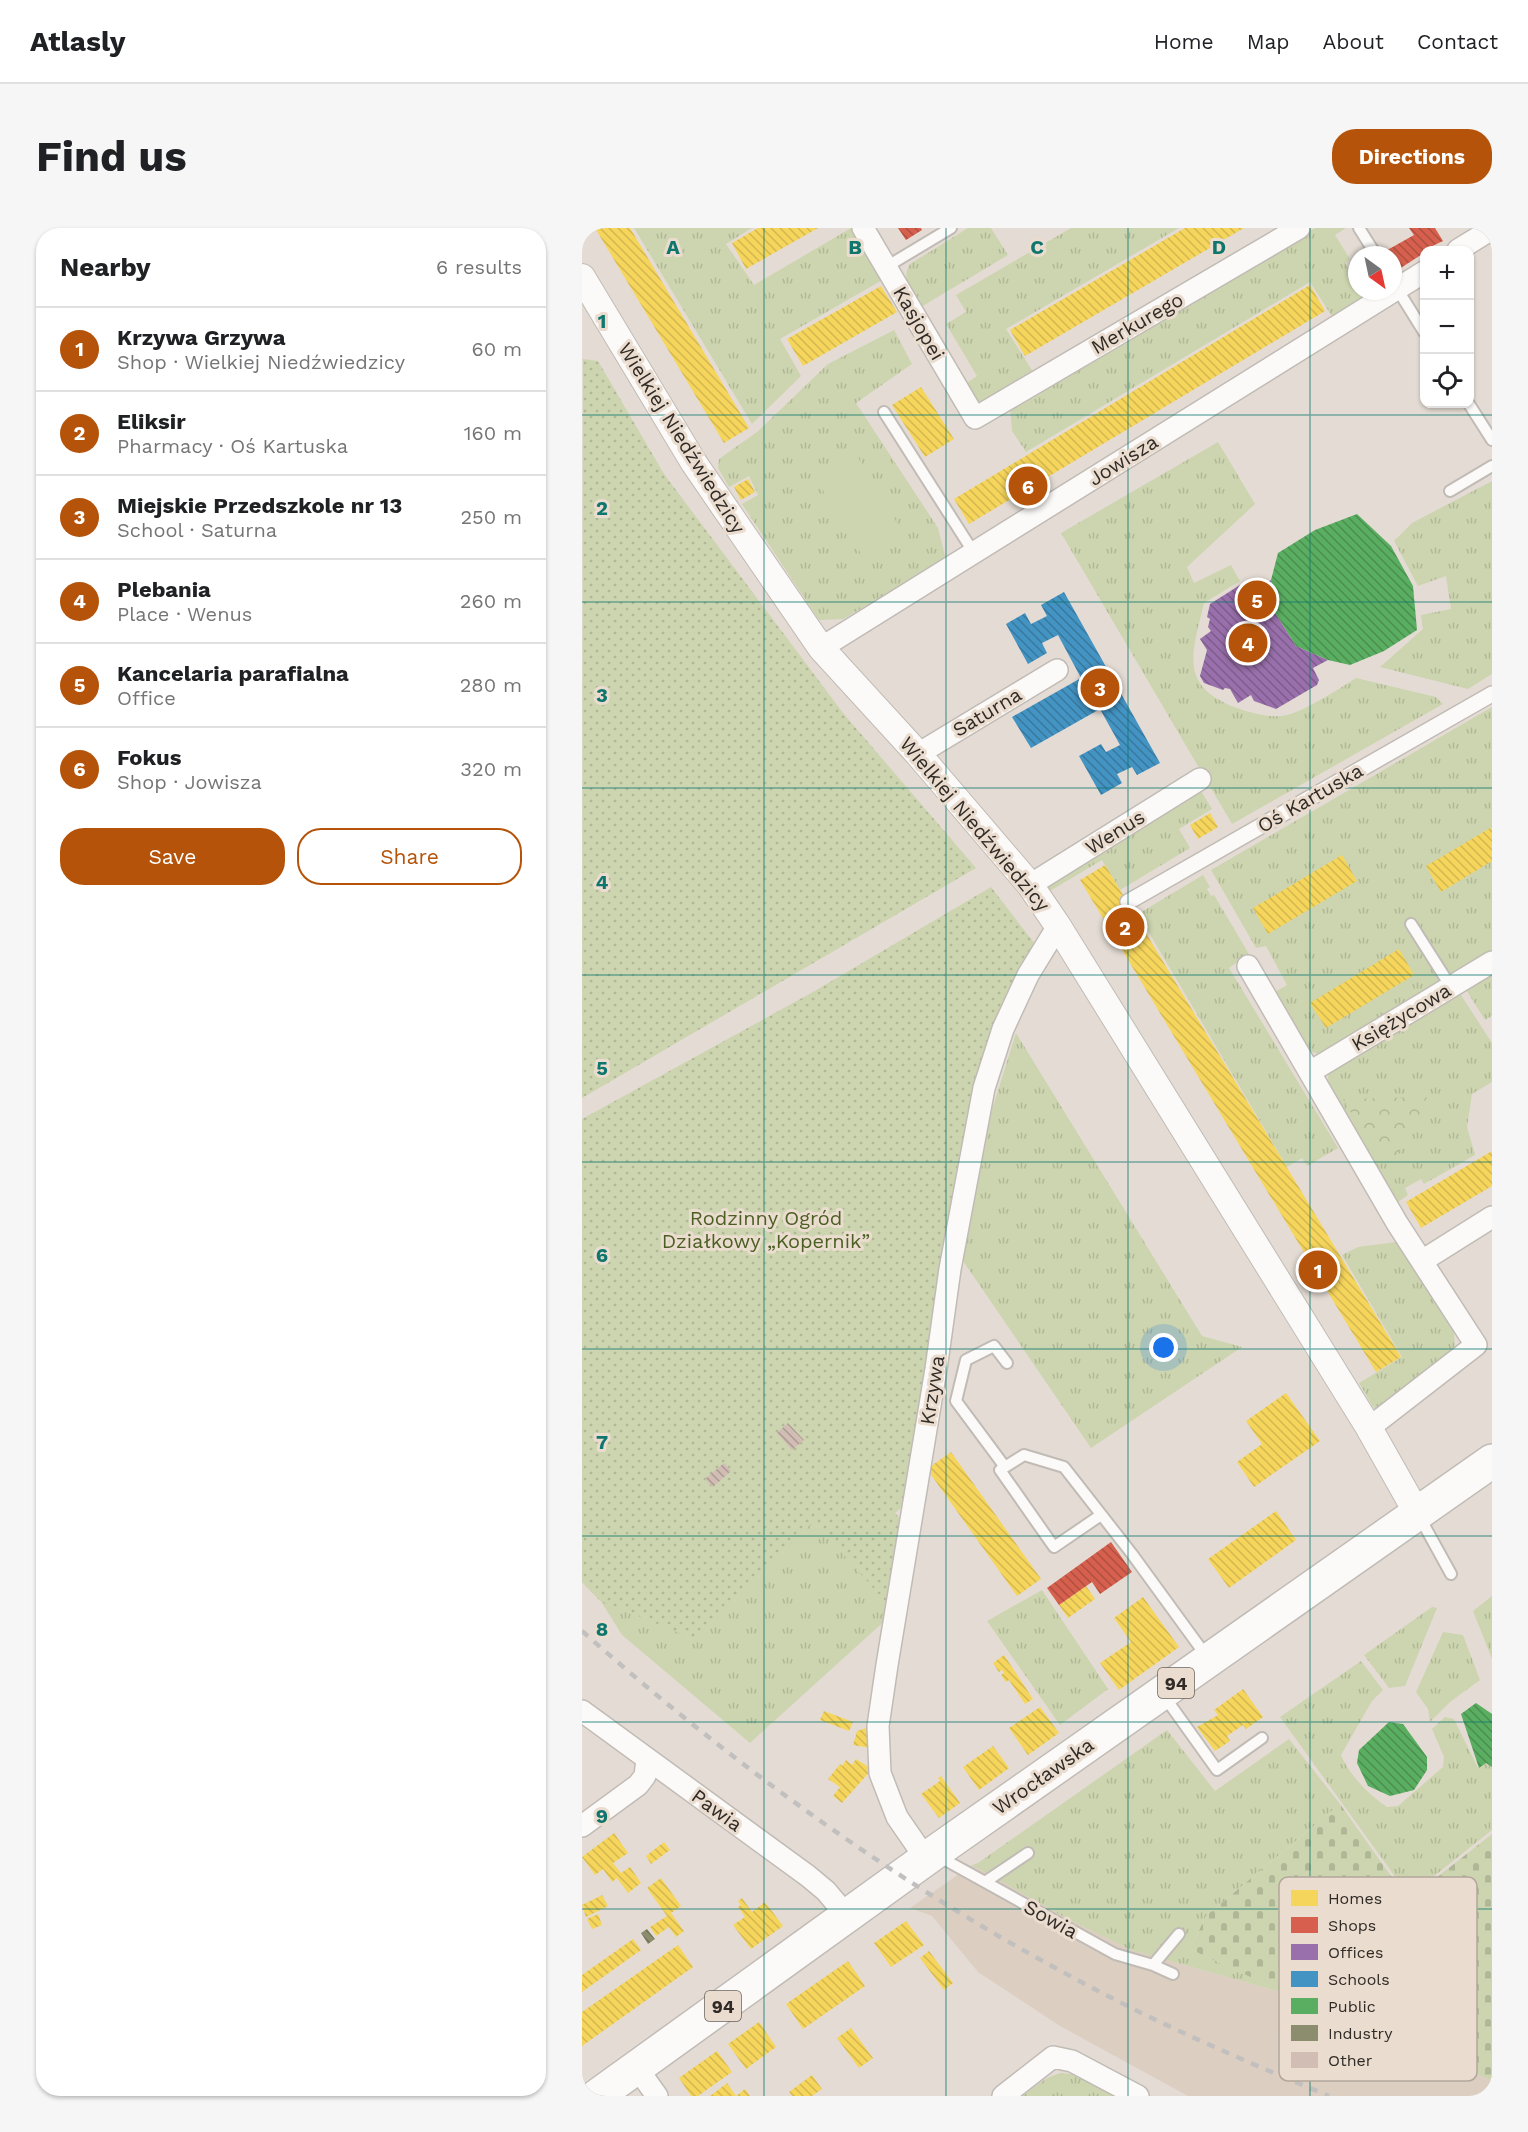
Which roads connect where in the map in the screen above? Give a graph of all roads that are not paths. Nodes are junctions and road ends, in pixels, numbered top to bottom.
1 (863, 228) edge
2 (951, 228) edge
3 (1299, 228) edge
4 (1359, 228) edge
5 (1492, 229) edge
6 (1370, 246) edge
7 (1464, 246) edge
8 (886, 267) junction
9 (1420, 274) edge
10 (582, 277) edge
11 (1402, 282) edge
12 (1402, 296) edge
13 (1371, 300) edge
14 (1420, 324) edge
15 (1472, 408) edge
16 (885, 412) dead end
17 (975, 418) joint
18 (1492, 440) edge
19 (1492, 466) edge
20 (1450, 491) dead end
21 (974, 553) junction
22 (821, 648) junction
23 (1057, 670) dead end
24 (1492, 694) edge
25 (918, 754) junction
26 (1200, 779) dead end
27 (1030, 885) junction
28 (1128, 902) dead end
29 (1411, 924) dead end
30 (1058, 926) junction
31 (1492, 962) edge
32 (1248, 966) dead end
33 (1451, 987) junction
34 (1310, 1072) junction
35 (1492, 1217) edge
36 (1422, 1261) junction
37 (1007, 1363) dead end
38 (1369, 1428) junction
39 (1492, 1461) edge
40 (1005, 1467) junction
41 (1417, 1513) junction
42 (1101, 1515) junction
43 (1451, 1574) dead end
44 (1209, 1660) junction
45 (1162, 1693) junction
46 (582, 1711) edge
47 (1262, 1738) dead end
48 (647, 1760) junction
49 (582, 1826) edge
50 (1028, 1853) dead end
51 (930, 1856) junction
52 (985, 1882) junction
53 (847, 1916) junction
54 (1179, 1934) dead end
55 (1153, 1965) junction
56 (1173, 1974) dead end
57 (638, 2068) junction
58 (597, 2096) edge
59 (657, 2096) edge
60 (1003, 2096) edge
61 (1138, 2096) edge

1 - 8 street, Kasjopei
2 - 8 lane
3 - 17 street, Merkurego
4 - 6 lane
5 - 7 street
8 - 17 street, Kasjopei
9 - 11 street, Jowisza
10 - 22 street, Wielkiej Niedźwiedzicy
12 - 14 lane
13 - 21 street, Jowisza
15 - 18 lane
16 - 21 lane
19 - 20 lane
21 - 22 street, Jowisza
22 - 25 street, Wielkiej Niedźwiedzicy
23 - 25 street, Saturna
24 - 28 street, Oś Kartuska
25 - 27 street, Wielkiej Niedźwiedzicy
26 - 27 street, Wenus
27 - 30 street, Wielkiej Niedźwiedzicy
29 - 33 lane
30 - 38 street, Wielkiej Niedźwiedzicy
30 - 51 street, Krzywa
31 - 33 street, Księżycowa
32 - 34 street
33 - 34 street, Księżycowa
34 - 36 street
35 - 36 street
36 - 38 street
37 - 40 lane
38 - 41 street, Wielkiej Niedźwiedzicy
39 - 41 main road, Wrocławska / 94
40 - 42 lane
40 - 42 lane
41 - 43 lane
41 - 44 main road, Wrocławska / 94
42 - 44 lane
44 - 45 main road, Wrocławska / 94
45 - 47 lane
45 - 51 main road, Wrocławska / 94
46 - 48 street, Pawia
48 - 49 street
48 - 53 street, Pawia
50 - 52 lane
51 - 52 lane, Sowia
51 - 53 main road, Wrocławska / 94
52 - 55 lane, Sowia
53 - 57 main road, Wrocławska / 94
54 - 55 lane
55 - 56 lane, Sowia
57 - 58 main road, Wrocławska / 94
57 - 59 street
60 - 61 street

